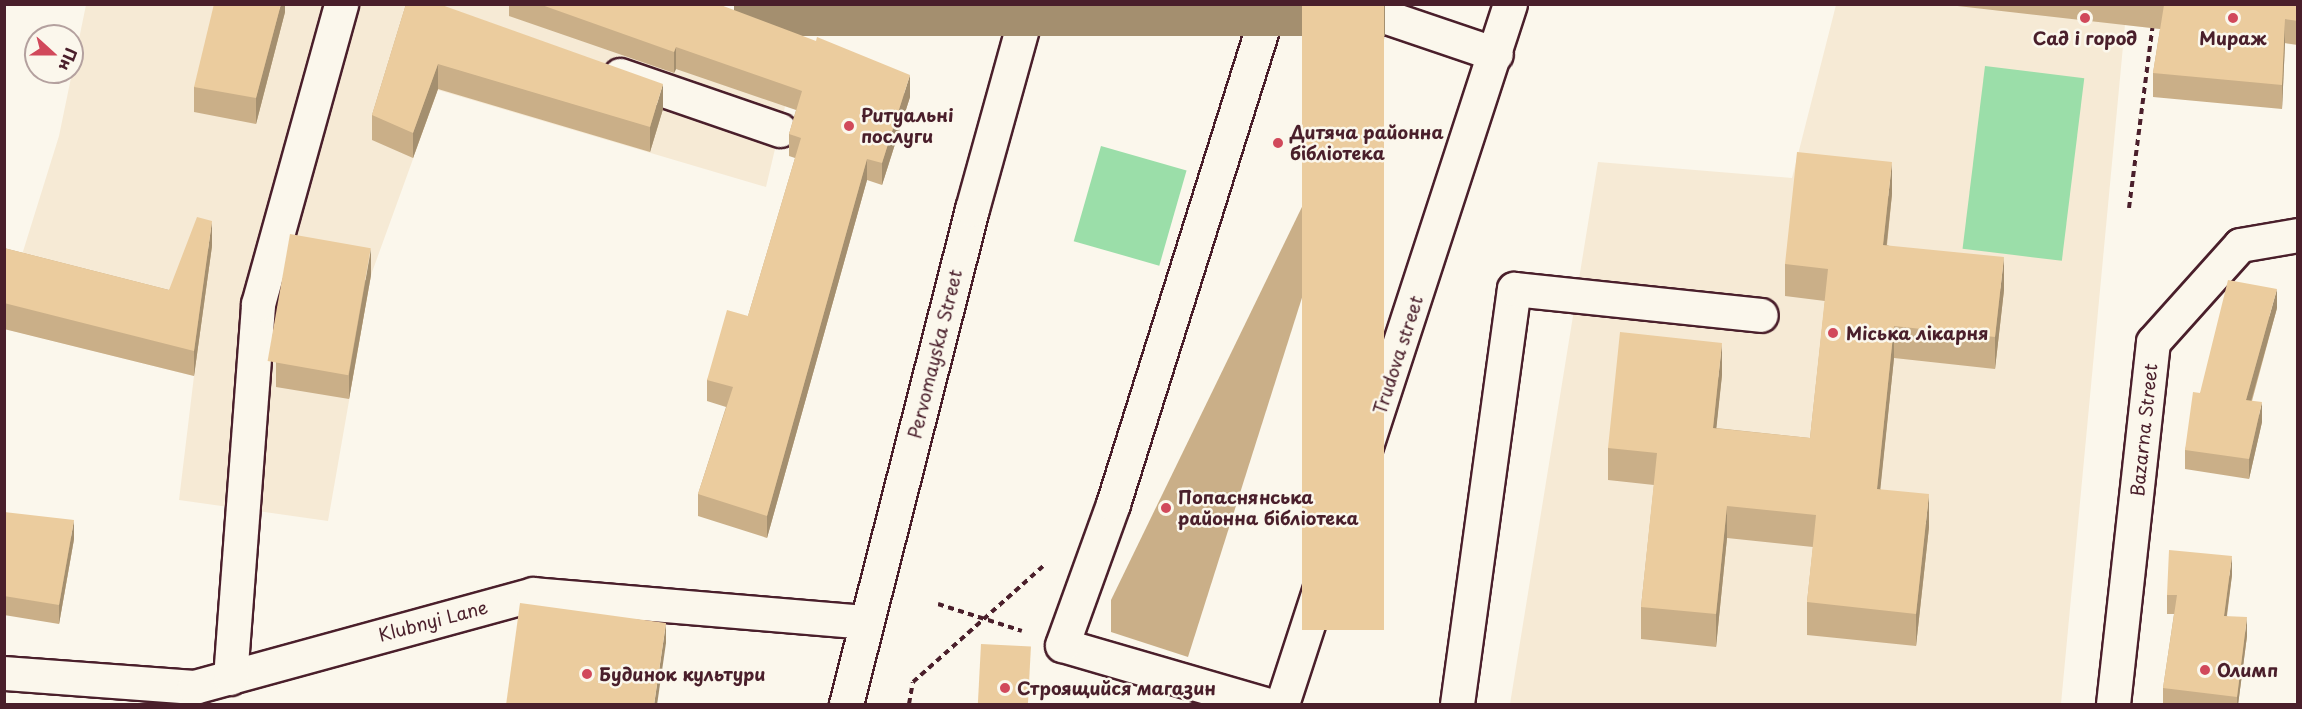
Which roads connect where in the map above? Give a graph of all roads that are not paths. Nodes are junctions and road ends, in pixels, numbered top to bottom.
1 (341, 4) edge
2 (1029, 4) edge
3 (1270, 4) edge
4 (1348, 4) edge
5 (1510, 4) edge
6 (1496, 54) junction
7 (588, 63) edge
8 (780, 130) dead end
9 (2298, 235) edge
10 (1761, 315) dead end
11 (866, 622) junction
12 (4, 673) edge
13 (230, 678) junction
14 (193, 696) edge
15 (846, 705) edge
16 (1265, 705) edge
17 (1281, 705) edge
18 (1457, 705) edge
19 (2113, 705) edge

1 - 13 street
2 - 11 street, Pervomayska Street
3 - 16 street
4 - 6 street
5 - 6 street, Trudova street
6 - 17 street, Trudova street
7 - 8 street
9 - 19 street, Bazarna Street
10 - 18 street
11 - 13 street, Klubnyi Lane
11 - 15 street, Pervomayska Street
12 - 14 street, Klubnyi Lane
13 - 14 street, Klubnyi Lane

